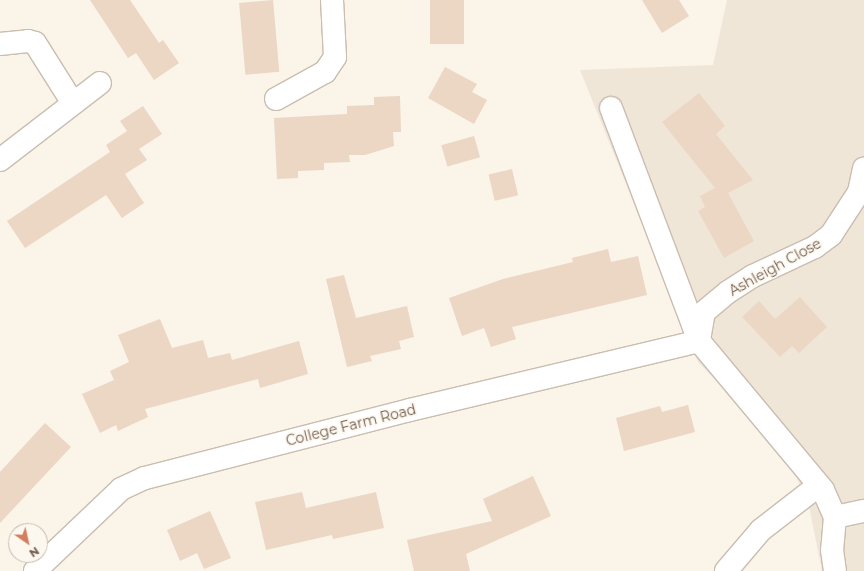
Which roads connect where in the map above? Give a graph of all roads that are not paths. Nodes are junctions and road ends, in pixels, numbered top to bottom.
1 (332, 0) edge
2 (0, 44) edge
3 (100, 83) dead end
4 (276, 99) dead end
5 (73, 103) junction
6 (611, 108) dead end
7 (2, 155) edge
8 (864, 169) edge
9 (699, 341) junction
10 (819, 485) junction
11 (864, 511) edge
12 (835, 517) junction
13 (35, 571) edge
14 (726, 571) edge
15 (835, 571) edge

1 - 4 street
2 - 5 street
3 - 5 street
5 - 7 street
6 - 9 street
8 - 9 street, Ashleigh Close
9 - 10 street
9 - 13 street, College Farm Road
10 - 12 street
10 - 14 street
11 - 12 street
12 - 15 street

